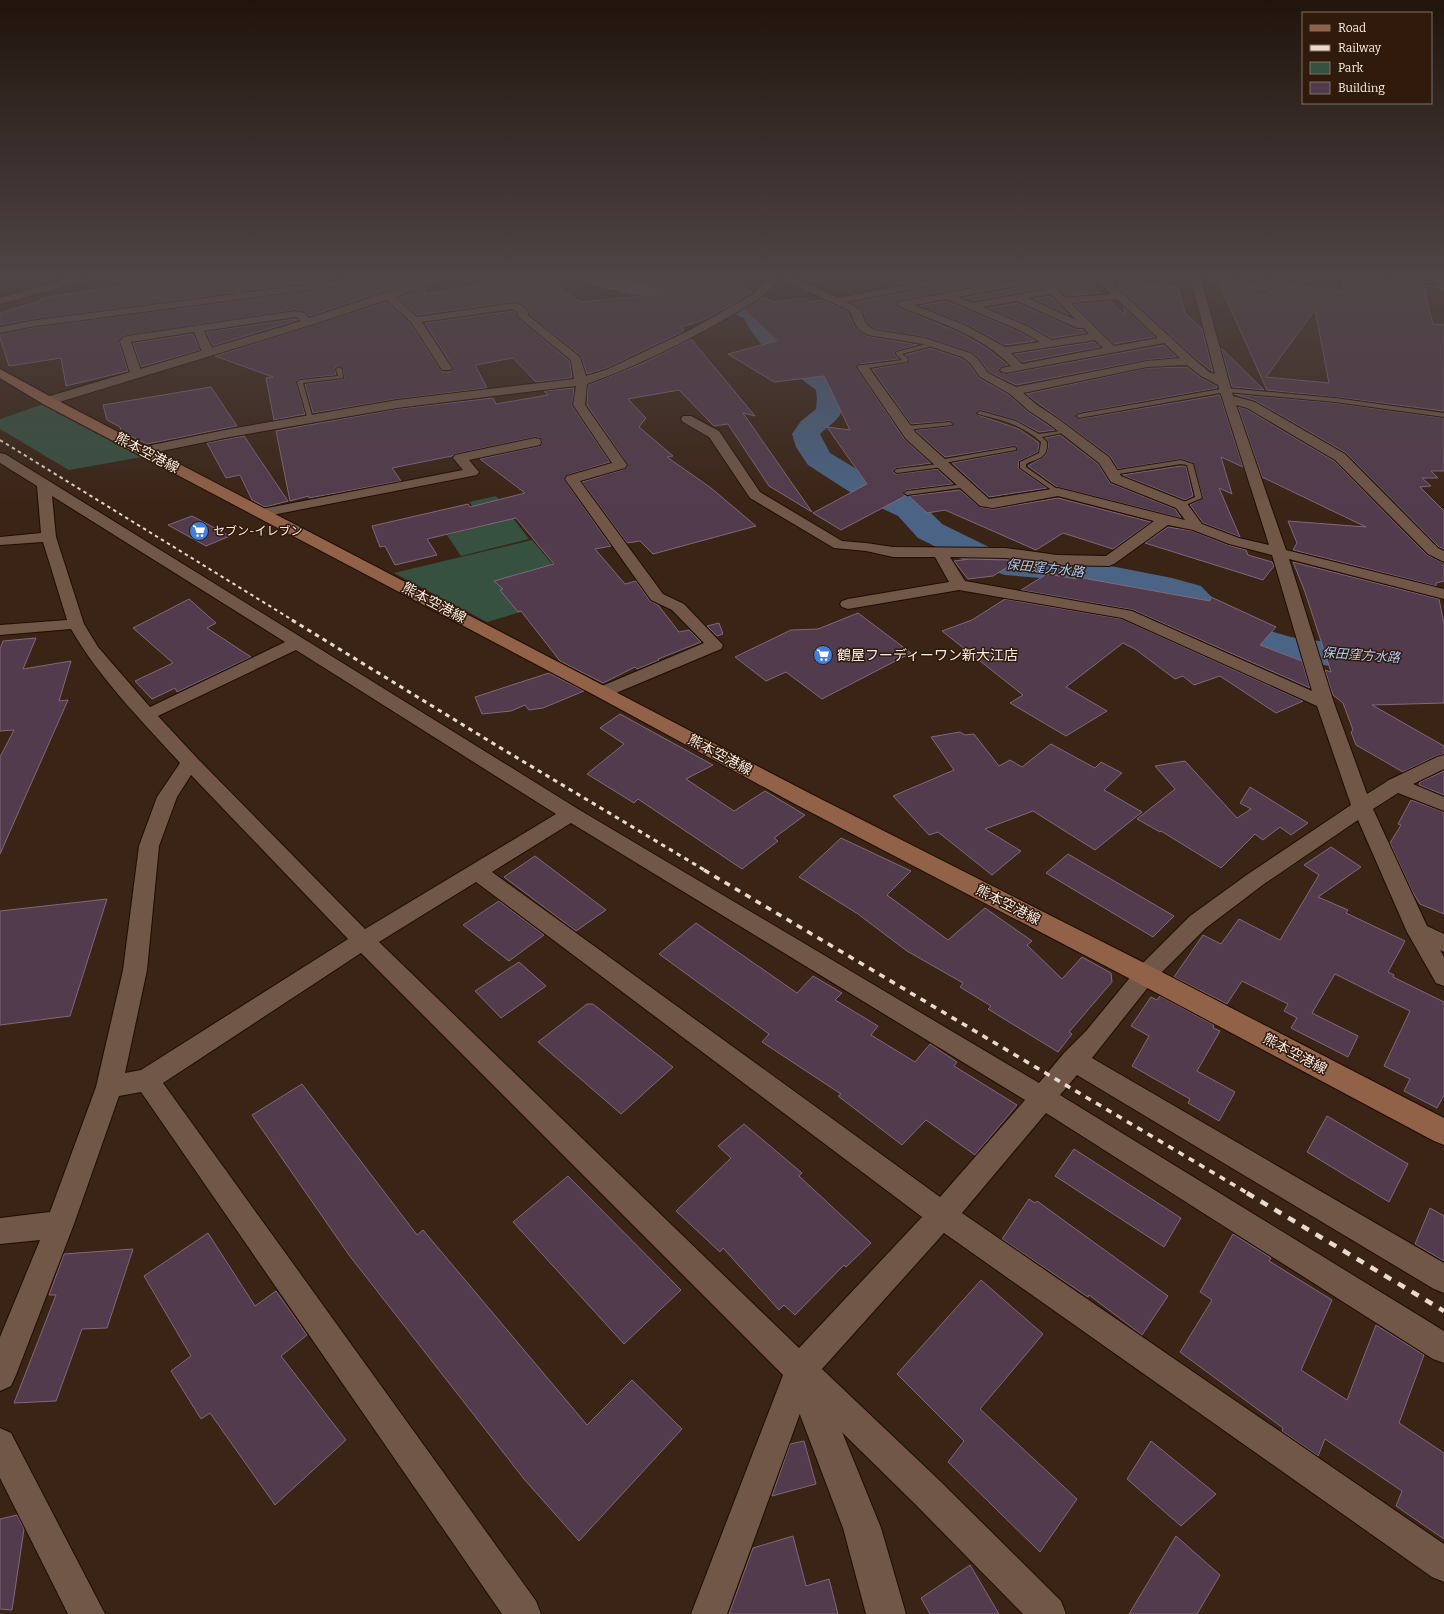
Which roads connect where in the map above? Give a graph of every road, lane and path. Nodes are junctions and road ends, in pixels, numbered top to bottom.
1 (130, 354) edge
2 (200, 354) edge
3 (437, 354) edge
4 (570, 354) edge
5 (647, 354) edge
6 (900, 354) edge
7 (964, 354) edge
8 (1006, 354) edge
9 (1083, 354) edge
10 (1181, 354) edge
11 (1216, 354) edge
12 (1190, 362) junction
13 (863, 367) joint
14 (1019, 367) junction
15 (446, 368) dead end
16 (339, 369) dead end
17 (0, 372) edge
18 (136, 373) junction
19 (984, 375) junction
20 (581, 382) junction
21 (1014, 390) junction
22 (1226, 391) junction
23 (48, 401) junction
24 (980, 413) dead end
25 (1444, 415) edge
26 (1078, 416) dead end
27 (310, 418) junction
28 (687, 419) dead end
29 (950, 424) dead end
30 (906, 428) junction
31 (1065, 431) junction
32 (1038, 436) junction
33 (535, 442) dead end
34 (1014, 448) dead end
35 (142, 451) junction
36 (0, 457) edge
37 (941, 464) junction
38 (897, 471) dead end
39 (1112, 473) junction
40 (44, 484) junction
41 (965, 486) junction
42 (1058, 492) junction
43 (908, 493) dead end
44 (1181, 505) junction
45 (262, 513) junction
46 (1165, 520) junction
47 (1197, 527) junction
48 (49, 537) junction
49 (0, 541) edge
50 (940, 552) junction
51 (1279, 552) junction
52 (1444, 558) edge
53 (959, 585) junction
54 (1444, 594) edge
55 (848, 604) dead end
56 (76, 624) junction
57 (0, 630) edge
58 (297, 643) junction
59 (603, 692) junction
60 (1326, 703) junction
61 (147, 715) junction
62 (1444, 761) edge
63 (190, 762) junction
64 (1396, 785) junction
65 (1444, 804) edge
66 (1362, 807) junction
67 (571, 814) junction
68 (477, 872) junction
69 (1418, 932) junction
70 (363, 941) junction
71 (1444, 943) edge
72 (1145, 975) junction
73 (1444, 977) edge
74 (1073, 1060) junction
75 (147, 1080) junction
76 (109, 1088) junction
77 (1043, 1098) junction
78 (1444, 1132) edge
79 (942, 1215) junction
80 (60, 1224) junction
81 (0, 1231) edge
82 (1444, 1279) edge
83 (1444, 1348) edge
84 (800, 1370) junction
85 (0, 1375) edge
86 (0, 1444) edge
87 (1444, 1565) edge
88 (87, 1614) edge
89 (523, 1614) edge
90 (709, 1614) edge
91 (886, 1614) edge
92 (1048, 1614) edge

1 - 18 street
2 - 18 street
3 - 15 street
4 - 20 street
5 - 20 street
6 - 13 lane
7 - 19 street
8 - 14 street
9 - 14 street
10 - 12 street
11 - 22 street
12 - 21 street
12 - 22 street
13 - 30 street
14 - 19 street
16 - 27 lane
17 - 23 main road, 熊本空港線
18 - 23 street
19 - 21 street
20 - 27 street
20 - 59 street
21 - 31 street
22 - 25 lane
22 - 26 lane
22 - 51 street
22 - 52 street
23 - 35 main road, 熊本空港線
24 - 32 lane
27 - 35 street
28 - 50 street
29 - 30 lane
30 - 37 street
31 - 32 lane
31 - 39 street
32 - 42 lane
33 - 45 street
34 - 37 lane
35 - 45 main road, 熊本空港線
36 - 40 street
37 - 38 lane
37 - 41 street
39 - 44 street
39 - 44 lane
40 - 48 street
40 - 58 street
41 - 42 street
41 - 43 lane
42 - 46 street
44 - 47 street
45 - 59 main road, 熊本空港線
46 - 47 street
46 - 50 street
47 - 51 street
48 - 49 street
48 - 56 street
50 - 53 street
51 - 54 street
51 - 60 street
53 - 55 street
53 - 60 street
56 - 57 street
56 - 61 street
58 - 61 street
58 - 67 street
59 - 72 main road, 熊本空港線
60 - 66 street
61 - 63 street
62 - 64 street
63 - 70 street
63 - 76 street
64 - 65 street
64 - 66 street
66 - 69 street
66 - 72 street
67 - 68 street
67 - 77 street
68 - 70 street
68 - 79 street
69 - 71 street
69 - 73 street
70 - 75 street
70 - 84 street
72 - 74 street
72 - 78 main road, 熊本空港線
74 - 77 street
74 - 82 street
75 - 76 street
75 - 89 street
76 - 80 street
77 - 79 street
77 - 83 street
79 - 84 street
79 - 87 street
80 - 81 street
80 - 85 street
84 - 90 street
84 - 91 street
84 - 92 street
86 - 88 street

